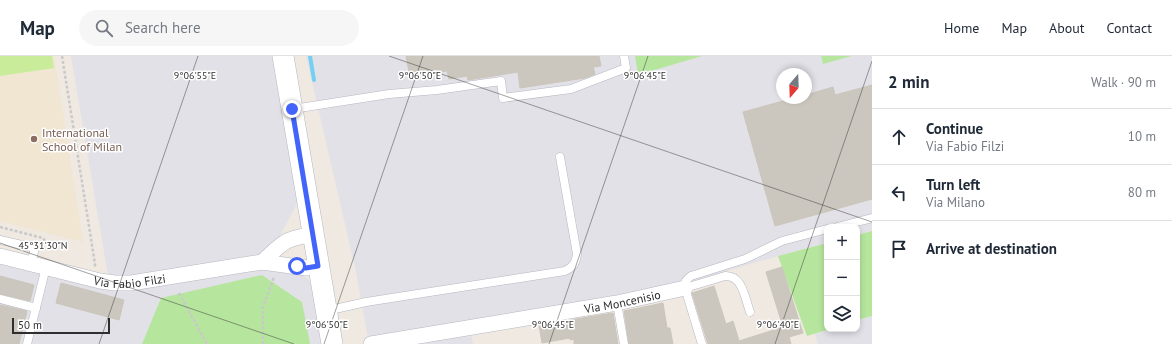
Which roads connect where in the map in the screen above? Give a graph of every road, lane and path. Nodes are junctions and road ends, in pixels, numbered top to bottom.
1 (62, 56) edge
2 (283, 56) edge
3 (624, 56) edge
4 (292, 109) junction
5 (560, 157) dead end
6 (872, 218) edge
7 (849, 224) edge
8 (0, 227) edge
9 (824, 231) edge
10 (313, 234) junction
11 (0, 240) edge
12 (43, 249) dead end
13 (0, 256) edge
14 (262, 262) junction
15 (31, 264) junction
16 (318, 266) junction
17 (46, 267) junction
18 (96, 272) junction
19 (275, 275) dead end
20 (684, 288) junction
21 (179, 293) dead end
22 (0, 298) edge
23 (617, 303) junction
24 (36, 308) junction
25 (326, 311) junction
26 (750, 312) dead end
27 (27, 344) edge
28 (208, 344) edge
29 (263, 344) edge
30 (332, 344) edge
31 (371, 344) edge
32 (624, 344) edge
33 (702, 344) edge

1 - 18 path
2 - 4 main road
3 - 4 lane
4 - 10 main road
5 - 25 lane
6 - 7 lane
8 - 12 path
9 - 20 lane
10 - 14 street
10 - 16 main road
11 - 15 lane
13 - 15 street, Via Fabio Filzi
14 - 16 street, Via Fabio Filzi
14 - 18 street, Via Fabio Filzi
15 - 17 street, Via Fabio Filzi
16 - 25 main road
17 - 18 street, Via Fabio Filzi
17 - 24 lane
19 - 29 path
20 - 23 street, Via Moncenisio
20 - 26 lane
20 - 33 lane
21 - 28 path
22 - 24 lane
23 - 31 street, Via Moncenisio
23 - 32 lane
24 - 27 lane
25 - 30 main road

